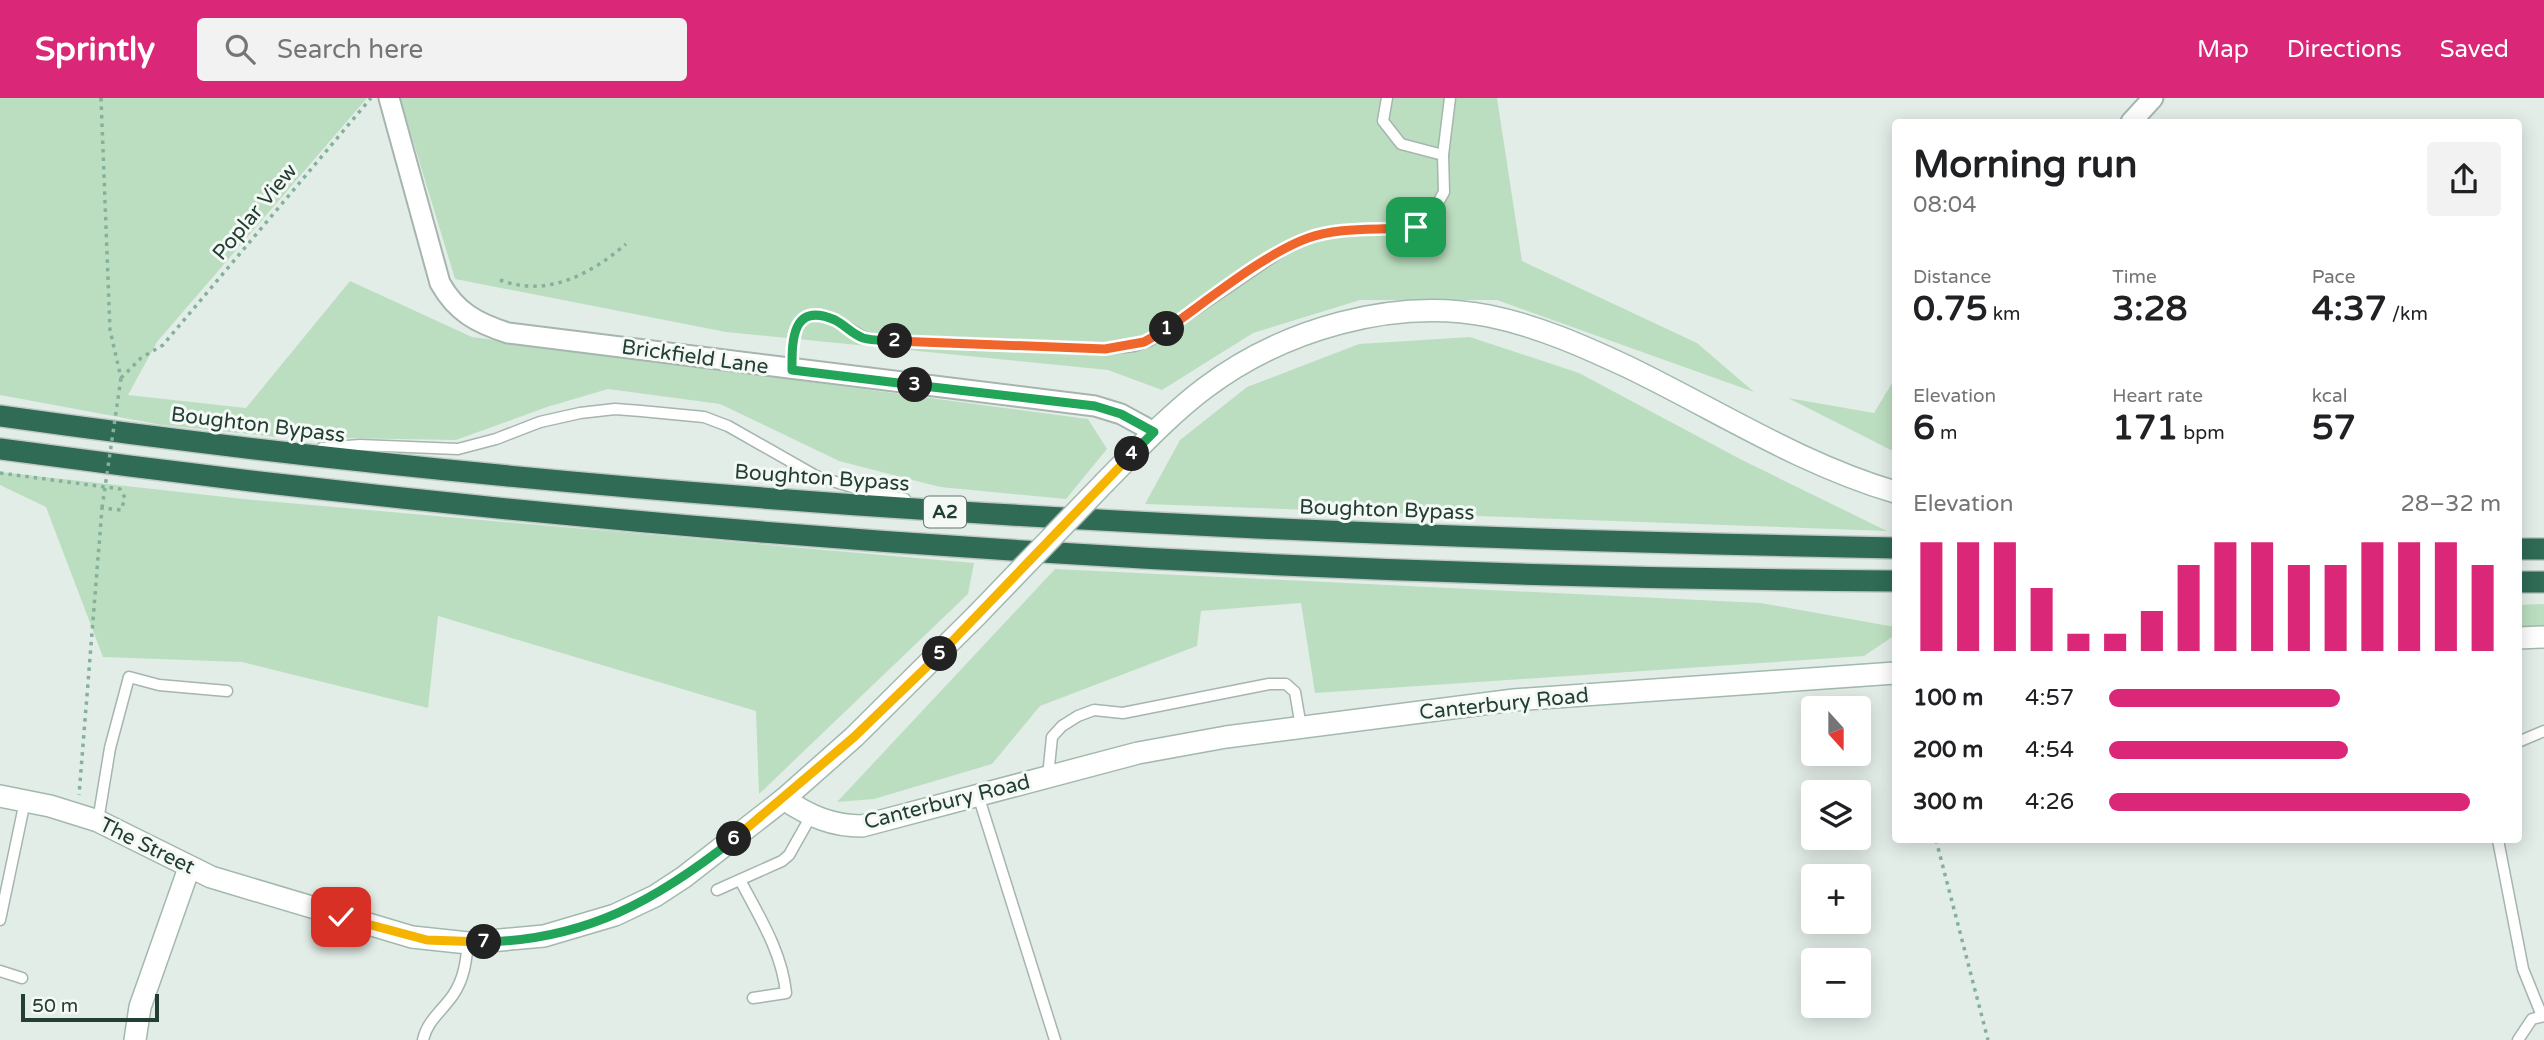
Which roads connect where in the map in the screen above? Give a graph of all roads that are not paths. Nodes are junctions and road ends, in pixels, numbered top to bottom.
1 (389, 98) edge
2 (1387, 98) edge
3 (1450, 98) edge
4 (1443, 155) junction
5 (792, 370) junction
6 (0, 416) edge
7 (1154, 432) junction
8 (0, 449) edge
9 (272, 451) junction
10 (1892, 491) edge
11 (996, 515) junction
12 (1892, 548) edge
13 (2522, 549) edge
14 (2544, 549) edge
15 (1892, 581) edge
16 (2522, 582) edge
17 (2544, 582) edge
18 (2544, 637) edge
19 (2522, 638) edge
20 (1892, 673) edge
21 (227, 691) dead end
22 (1301, 727) junction
23 (2544, 731) edge
24 (2522, 740) edge
25 (1048, 776) junction
26 (978, 794) junction
27 (0, 796) edge
28 (784, 799) junction
29 (25, 801) junction
30 (811, 816) junction
31 (88, 818) junction
32 (2499, 843) edge
33 (189, 868) junction
34 (740, 880) junction
35 (717, 891) dead end
36 (0, 920) edge
37 (468, 943) junction
38 (0, 971) edge
39 (22, 978) dead end
40 (753, 998) dead end
41 (2543, 1016) edge
42 (135, 1040) edge
43 (423, 1040) edge
44 (1055, 1040) edge
45 (2518, 1040) edge

1 - 5 street, Brickfield Lane
2 - 4 lane
3 - 4 lane
4 - 5 lane
5 - 7 street, Brickfield Lane
6 - 9 highway, Boughton Bypass / A2
7 - 10 street
7 - 28 street, bridge
8 - 15 highway, A2
9 - 11 highway, Boughton Bypass / A2
9 - 11 lane
11 - 12 highway, Boughton Bypass / A2
13 - 14 highway
16 - 17 highway
18 - 19 street
20 - 22 street, Canterbury Road
21 - 31 lane
22 - 25 street, Canterbury Road
22 - 25 lane
23 - 24 lane
25 - 26 street, Canterbury Road
26 - 30 street, Canterbury Road
26 - 44 lane
27 - 29 street, The Street
28 - 30 street, Canterbury Road
28 - 37 street, The Street
29 - 31 street, The Street
29 - 36 lane
30 - 34 lane
31 - 33 street, The Street
32 - 41 lane
33 - 37 street, The Street
33 - 42 street
34 - 35 lane
34 - 40 lane
37 - 43 lane
38 - 39 lane
41 - 45 lane

